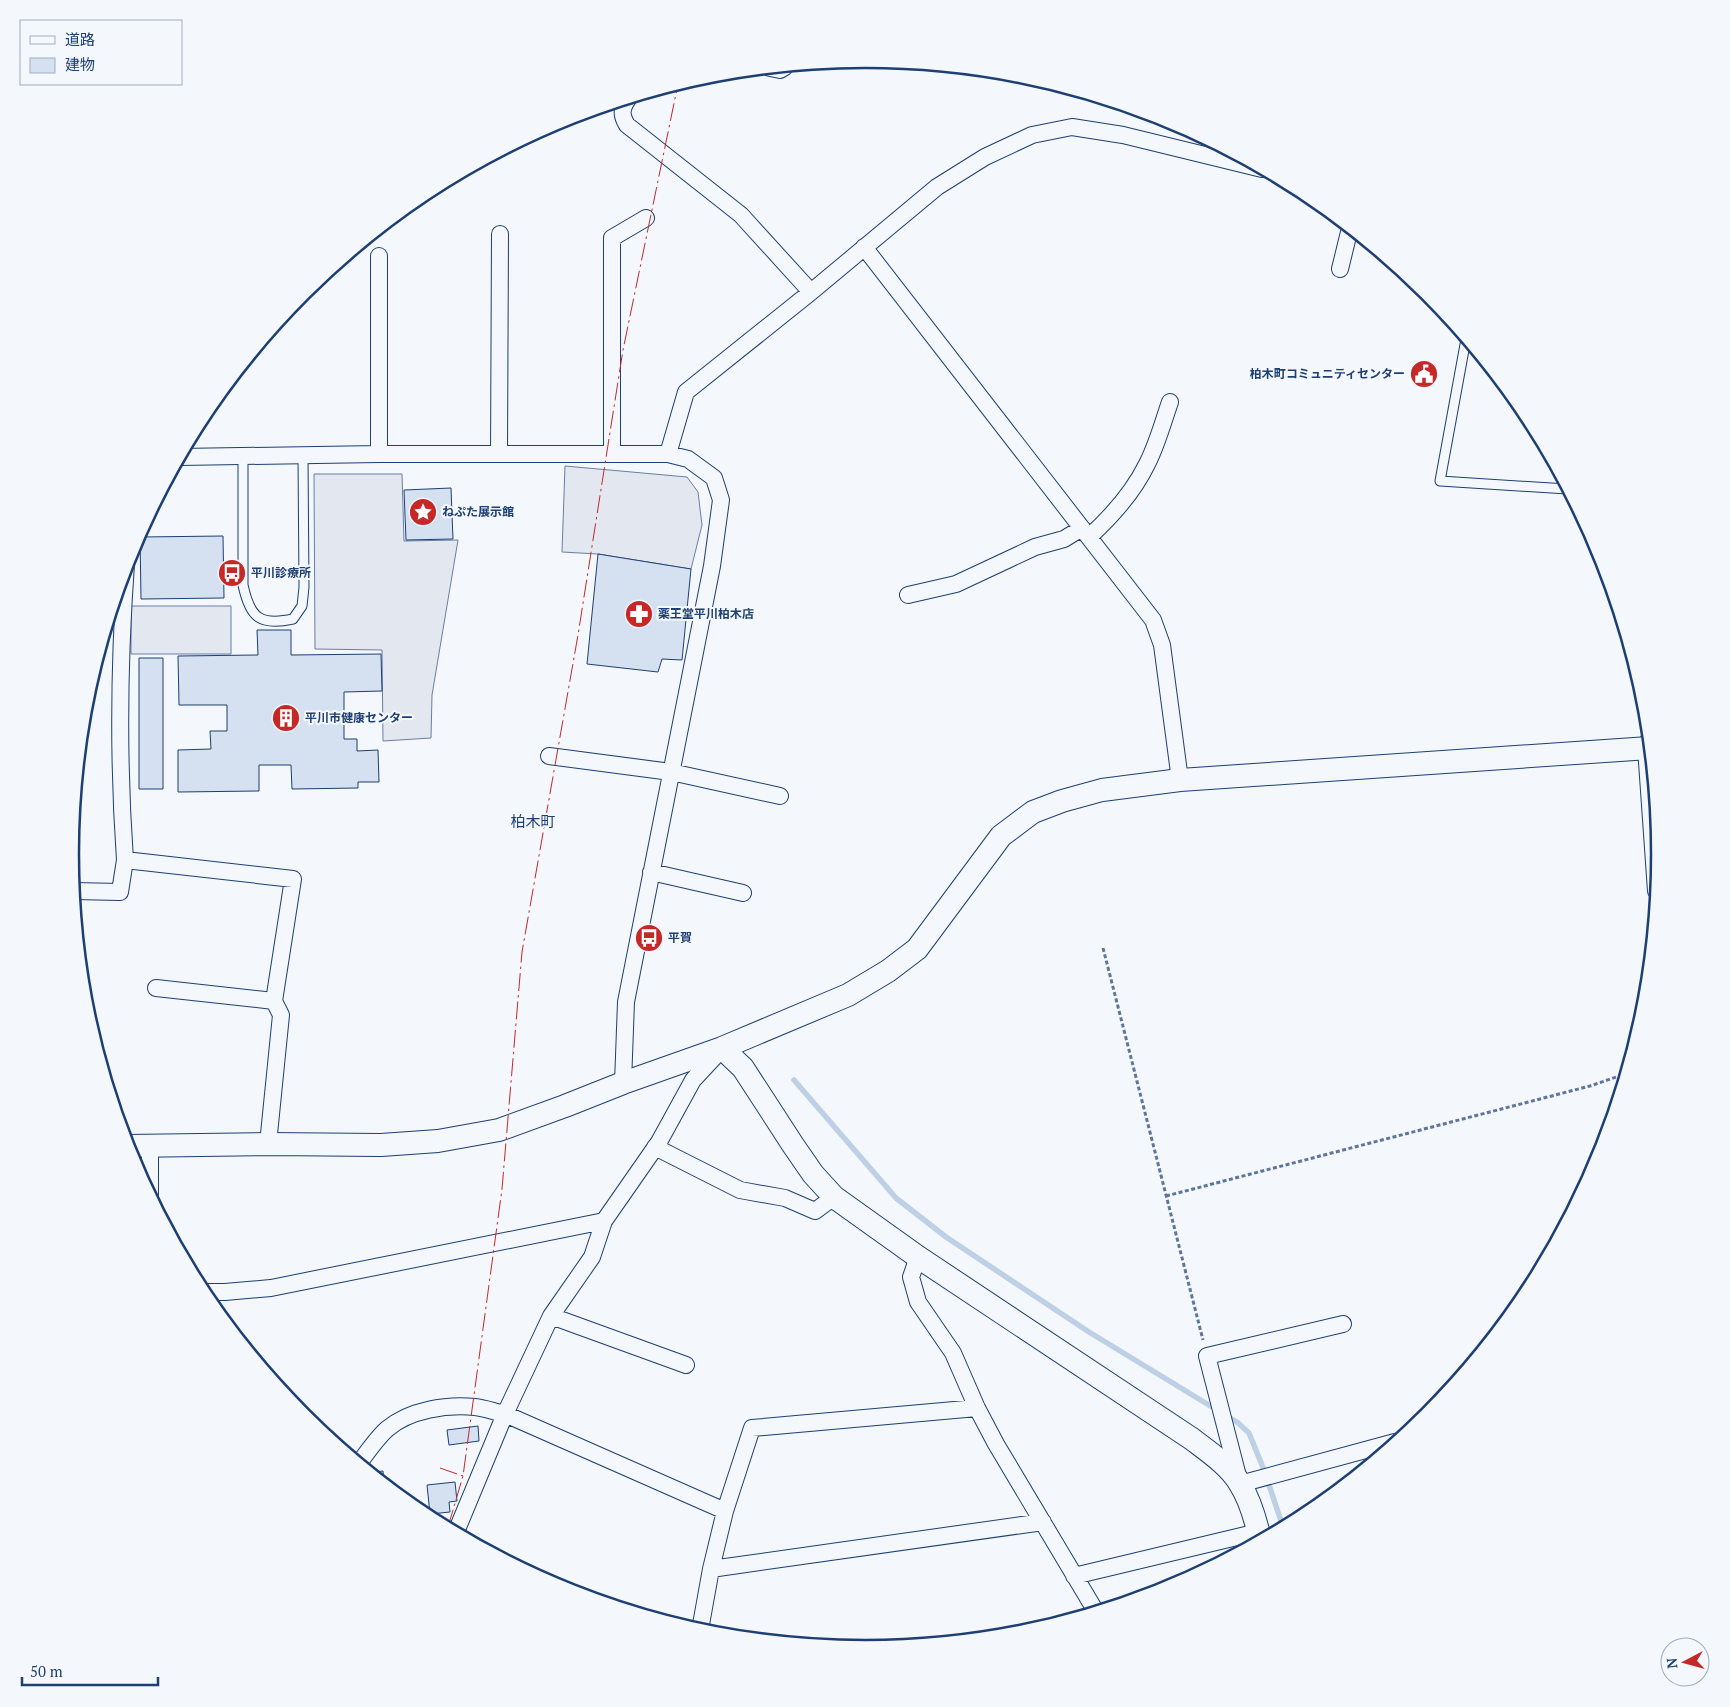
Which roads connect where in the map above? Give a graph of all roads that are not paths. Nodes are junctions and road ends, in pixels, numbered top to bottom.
1 (623, 106) edge
2 (1232, 159) edge
3 (646, 218) dead end
4 (500, 234) dead end
5 (1348, 234) edge
6 (864, 247) junction
7 (379, 256) dead end
8 (1340, 269) dead end
9 (811, 292) junction
10 (1465, 346) edge
11 (1170, 402) dead end
12 (379, 454) junction
13 (499, 454) junction
14 (612, 454) junction
15 (668, 454) junction
16 (303, 455) junction
17 (243, 456) junction
18 (186, 457) edge
19 (1561, 489) edge
20 (1086, 533) junction
21 (124, 593) edge
22 (908, 595) dead end
23 (1643, 745) edge
24 (549, 756) dead end
25 (671, 772) junction
26 (1180, 780) junction
27 (780, 796) dead end
28 (125, 860) junction
29 (652, 872) junction
30 (80, 891) edge
31 (744, 892) dead end
32 (156, 988) dead end
33 (274, 1001) junction
34 (722, 1048) junction
35 (623, 1083) junction
36 (268, 1144) junction
37 (136, 1146) edge
38 (150, 1146) junction
39 (655, 1147) junction
40 (150, 1179) edge
41 (834, 1197) junction
42 (604, 1221) junction
43 (918, 1257) junction
44 (212, 1291) edge
45 (550, 1316) junction
46 (1343, 1324) dead end
47 (686, 1365) dead end
48 (978, 1408) junction
49 (505, 1414) junction
50 (1381, 1446) edge
51 (364, 1458) edge
52 (1240, 1484) junction
53 (725, 1510) junction
54 (1043, 1522) junction
55 (459, 1526) edge
56 (1258, 1534) edge
57 (1251, 1538) edge
58 (711, 1569) junction
59 (1074, 1576) junction
60 (1092, 1606) edge
61 (701, 1622) edge

1 - 9 street
2 - 6 street
3 - 14 street
4 - 13 street
5 - 8 street
6 - 9 street
6 - 20 street
7 - 12 street
9 - 15 street
10 - 19 lane
11 - 20 street
12 - 13 street
12 - 16 street
13 - 14 street
14 - 15 street
15 - 25 street
16 - 17 street
16 - 17 lane
17 - 18 street
20 - 22 street
20 - 26 street
21 - 28 street
23 - 26 street
24 - 25 street
25 - 27 street
25 - 29 street
26 - 34 street
28 - 30 street
28 - 33 street
29 - 31 street
29 - 35 street
32 - 33 street
33 - 36 street
34 - 35 street
34 - 39 street
34 - 41 street
35 - 36 street
36 - 38 street
37 - 38 street
38 - 40 street
39 - 41 street
39 - 42 street
41 - 43 street
42 - 44 street
42 - 45 street
43 - 48 street
43 - 52 street
45 - 47 street
45 - 49 street
46 - 52 street
48 - 53 street
48 - 54 street
49 - 51 street
49 - 53 street
49 - 55 street
50 - 52 street
52 - 56 street
53 - 58 street
54 - 58 street
54 - 59 street
57 - 59 street
58 - 61 street
59 - 60 street

